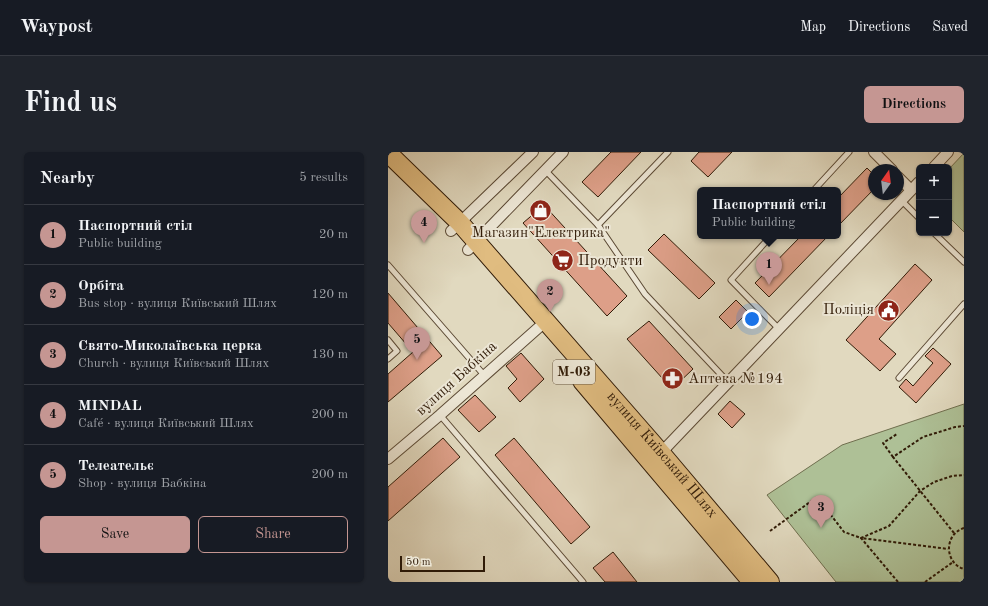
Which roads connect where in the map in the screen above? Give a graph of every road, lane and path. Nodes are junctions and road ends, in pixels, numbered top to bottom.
1 (533, 152) edge
2 (563, 152) edge
3 (668, 152) edge
4 (849, 152) edge
5 (874, 152) edge
6 (948, 152) edge
7 (388, 153) edge
8 (886, 164) edge
9 (937, 164) edge
10 (388, 170) edge
11 (545, 170) junction
12 (904, 182) edge
13 (916, 185) edge
14 (817, 187) edge
15 (911, 190) junction
16 (904, 198) edge
17 (902, 200) joint
18 (916, 215) edge
19 (598, 225) junction
20 (456, 227) junction
21 (937, 236) edge
22 (768, 239) edge
23 (472, 245) junction
24 (964, 262) edge
25 (388, 265) edge
26 (964, 304) edge
27 (542, 324) junction
28 (779, 329) junction
29 (388, 340) edge
30 (388, 359) edge
31 (484, 376) junction
32 (899, 378) dead end
33 (728, 382) junction
34 (440, 415) junction
35 (964, 426) edge
36 (897, 434) dead end
37 (893, 457) junction
38 (656, 458) junction
39 (388, 460) edge
40 (964, 475) edge
41 (920, 491) junction
42 (964, 528) edge
43 (770, 531) dead end
44 (954, 533) junction
45 (861, 538) junction
46 (948, 549) junction
47 (953, 562) junction
48 (964, 569) edge
49 (583, 582) edge
50 (752, 582) edge
51 (770, 582) edge
52 (898, 582) edge
53 (925, 582) edge

1 - 20 street
2 - 11 street
3 - 19 lane
4 - 14 lane
5 - 8 street
6 - 9 street
7 - 20 highway, вулиця Київський Шлях / М-03
10 - 20 highway, вулиця Київський Шлях / М-03
11 - 19 lane
11 - 23 street
12 - 15 street
13 - 15 street
15 - 16 street
17 - 18 lane
17 - 28 street
19 - 33 lane
20 - 23 highway, вулиця Київський Шлях / М-03
21 - 24 lane
22 - 28 lane
23 - 27 highway, вулиця Київський Шлях / М-03
25 - 31 lane
26 - 32 lane
27 - 31 street, вулиця Бабкіна
27 - 38 highway, вулиця Київський Шлях / М-03
28 - 33 street
29 - 30 lane
31 - 34 street, вулиця Бабкіна
33 - 38 street
34 - 39 street, вулиця Бабкіна
34 - 49 lane
35 - 37 path
36 - 37 path
37 - 41 path
38 - 50 highway, вулиця Київський Шлях / М-03
38 - 51 highway, вулиця Київський Шлях / М-03
40 - 41 path
41 - 44 path
41 - 45 path
42 - 44 path
43 - 45 path
44 - 46 path
45 - 46 path
45 - 52 path
46 - 47 path
47 - 48 path
47 - 53 path

